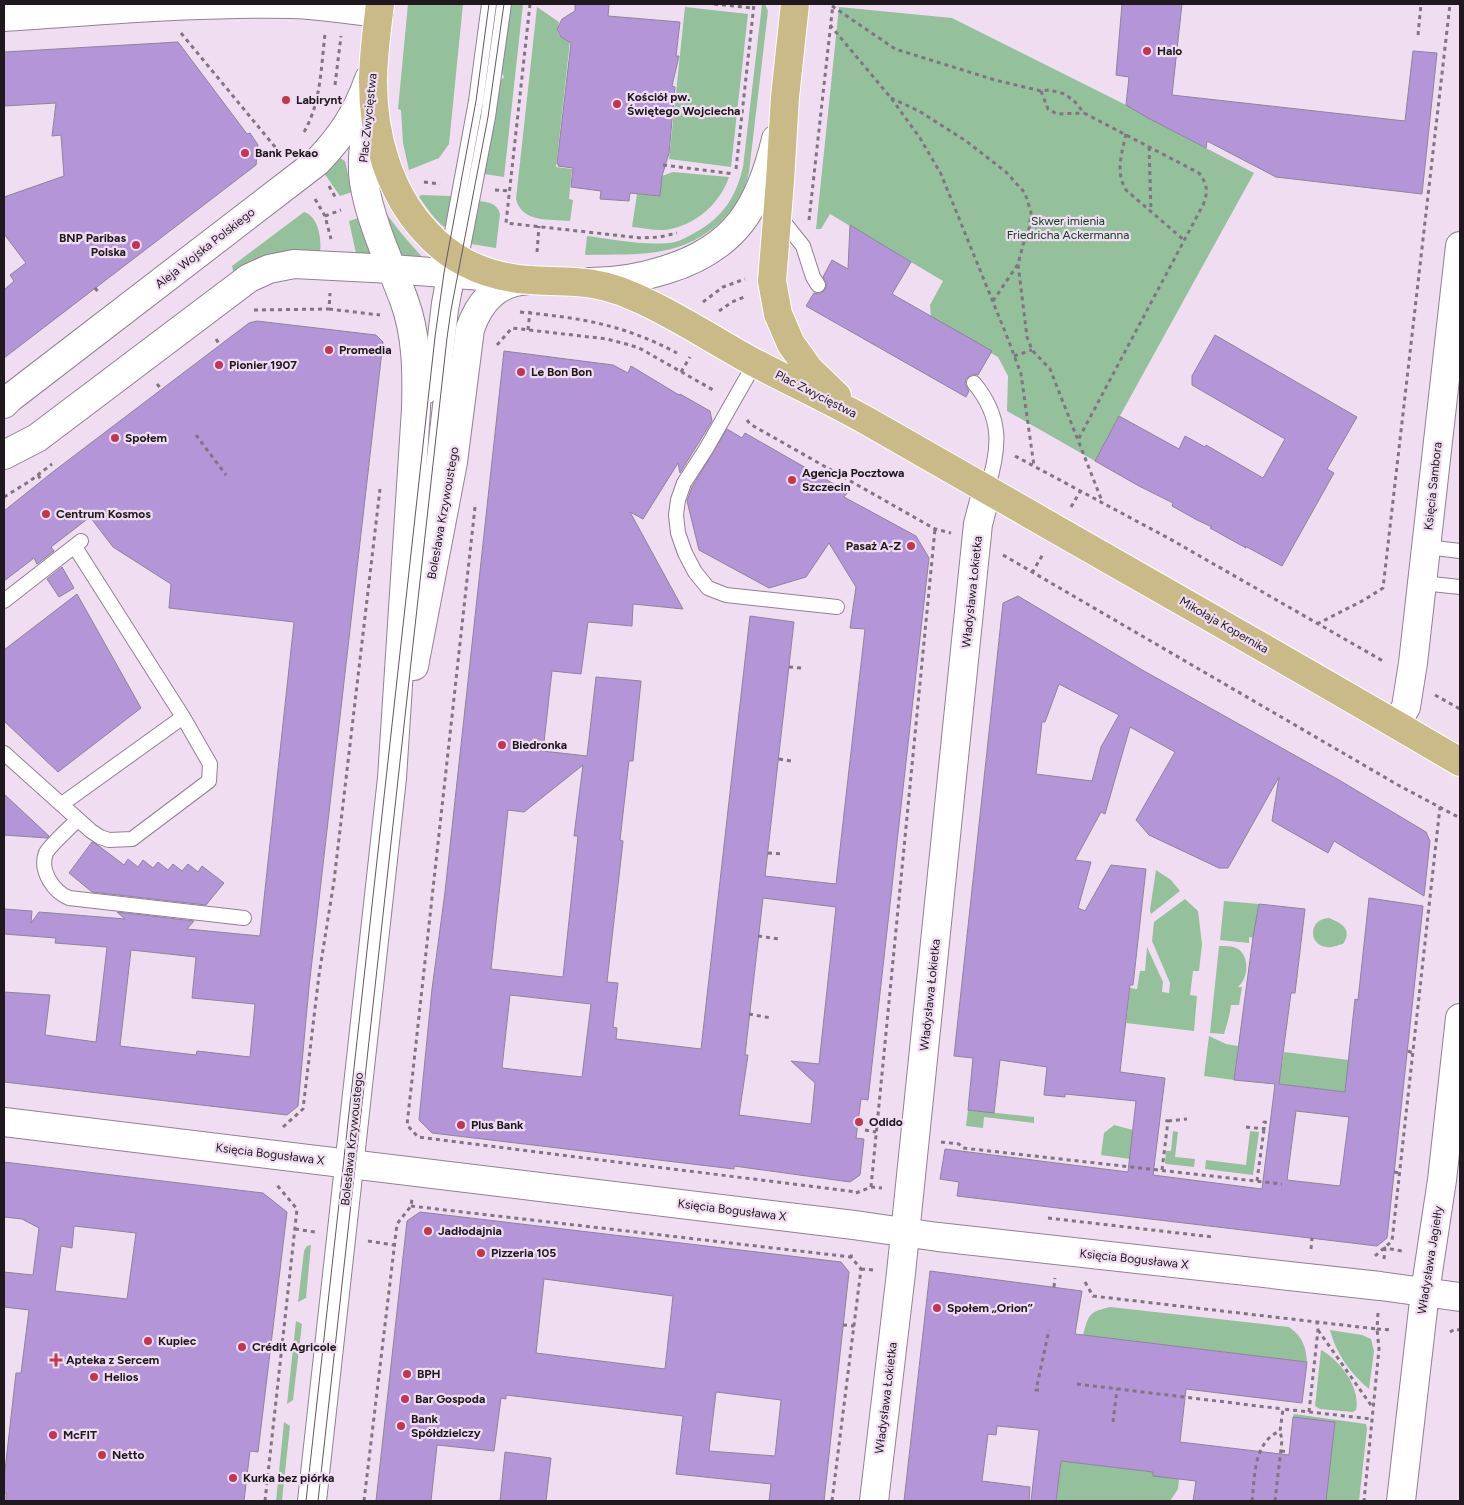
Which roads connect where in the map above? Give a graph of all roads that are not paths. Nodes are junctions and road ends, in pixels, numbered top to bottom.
1 (270, 4) edge
2 (489, 4) edge
3 (504, 4) edge
4 (795, 4) edge
5 (380, 8) edge
6 (4, 17) edge
7 (374, 66) junction
8 (785, 97) junction
9 (778, 215) junction
10 (1460, 247) edge
11 (453, 265) junction
12 (392, 269) junction
13 (576, 282) junction
14 (818, 285) dead end
15 (530, 292) junction
16 (755, 363) junction
17 (974, 382) dead end
18 (4, 404) edge
19 (867, 421) junction
20 (4, 455) edge
21 (987, 490) junction
22 (1426, 547) junction
23 (1460, 551) edge
24 (1422, 583) junction
25 (1460, 587) edge
26 (4, 601) edge
27 (836, 606) dead end
28 (401, 641) junction
29 (406, 705) junction
30 (183, 718) junction
31 (1396, 724) junction
32 (4, 754) edge
33 (1460, 762) edge
34 (392, 778) junction
35 (62, 804) junction
36 (78, 819) junction
37 (244, 918) dead end
38 (1460, 1018) edge
39 (4, 1122) edge
40 (349, 1163) junction
41 (905, 1231) junction
42 (1425, 1292) junction
43 (1460, 1297) edge
44 (312, 1501) edge
45 (874, 1501) edge
46 (1401, 1501) edge

1 - 5 street
1 - 6 street
2 - 11 lane
3 - 11 lane
4 - 8 main road, Plac Zwycięstwa
5 - 7 main road, Plac Zwycięstwa
7 - 11 main road, Plac Zwycięstwa
7 - 12 street, Plac Zwycięstwa
7 - 18 street, Aleja Wojska Polskiego
8 - 9 main road, Plac Zwycięstwa
8 - 13 street, Plac Zwycięstwa
9 - 14 lane
9 - 19 main road, Plac Zwycięstwa
10 - 22 street, Księcia Sambora
11 - 12 street, Plac Zwycięstwa
11 - 15 main road, Plac Zwycięstwa
11 - 28 lane
11 - 29 lane
12 - 20 street
12 - 28 street, Bolesława Krzywoustego
13 - 15 main road, Plac Zwycięstwa
13 - 16 main road, Plac Zwycięstwa
15 - 29 street, Bolesława Krzywoustego
16 - 19 main road, Plac Zwycięstwa
16 - 27 lane
17 - 21 lane
19 - 21 main road, Mikołaja Kopernika
21 - 31 main road, Mikołaja Kopernika
21 - 41 street, Władysława Łokietka
22 - 23 lane
22 - 24 street, Księcia Sambora
24 - 25 lane
24 - 31 street, Księcia Sambora
26 - 30 lane
28 - 34 street, Bolesława Krzywoustego
29 - 34 street, Bolesława Krzywoustego
30 - 35 lane
30 - 36 lane
31 - 33 main road, Mikołaja Kopernika
32 - 35 lane
34 - 40 street, Bolesława Krzywoustego
35 - 36 lane
36 - 37 lane
38 - 42 street, Władysława Jagiełły
39 - 40 street, Księcia Bogusława X
40 - 41 street, Księcia Bogusława X
40 - 44 street, Bolesława Krzywoustego
41 - 42 street, Księcia Bogusława X
41 - 45 street, Władysława Łokietka
42 - 43 street, Księcia Bogusława X
42 - 46 street, Władysława Jagiełły

